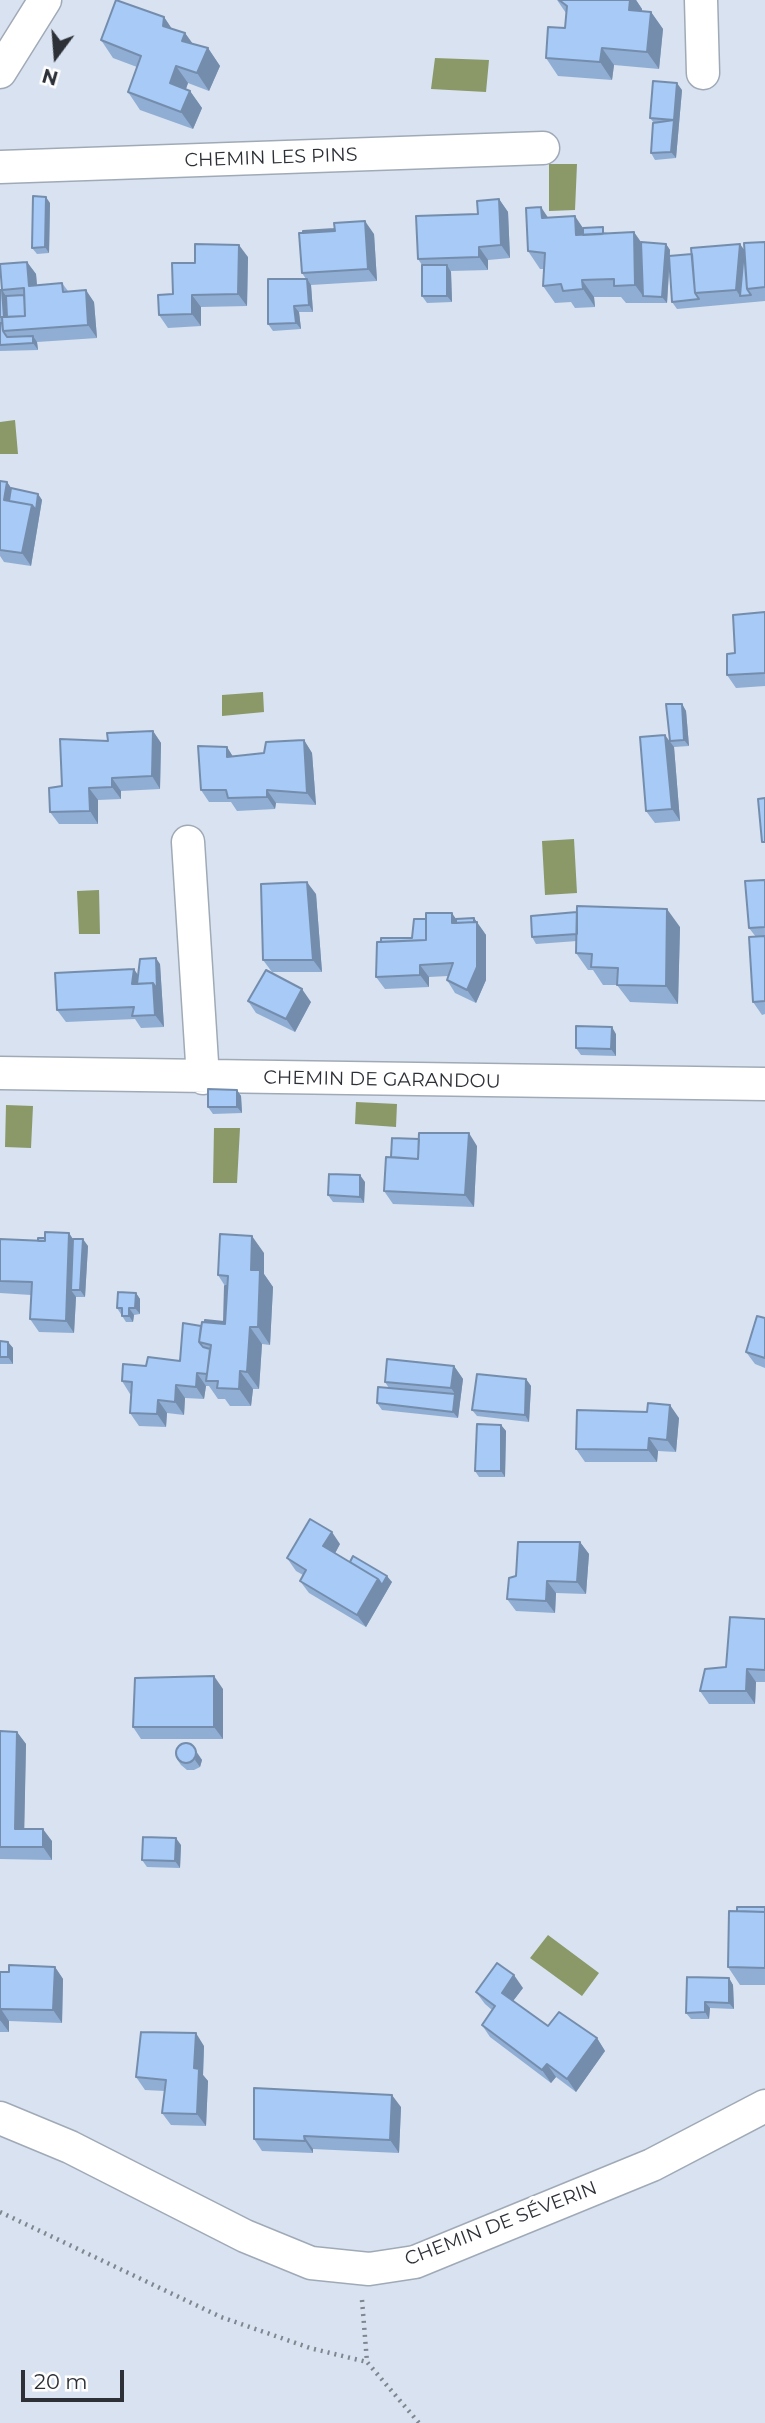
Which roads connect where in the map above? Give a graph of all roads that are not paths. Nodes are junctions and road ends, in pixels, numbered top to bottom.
1 (45, 0) edge
2 (701, 0) edge
3 (0, 72) edge
4 (703, 73) dead end
5 (543, 148) dead end
6 (0, 167) edge
7 (188, 842) dead end
8 (0, 1073) edge
9 (203, 1078) junction
10 (765, 1084) edge
11 (765, 2106) edge
12 (0, 2119) edge

1 - 3 street
2 - 4 street
5 - 6 street, CHEMIN LES PINS
7 - 9 street
8 - 9 street, CHEMIN DE GARANDOU
9 - 10 street, CHEMIN DE GARANDOU
11 - 12 street, CHEMIN DE SÉVERIN

